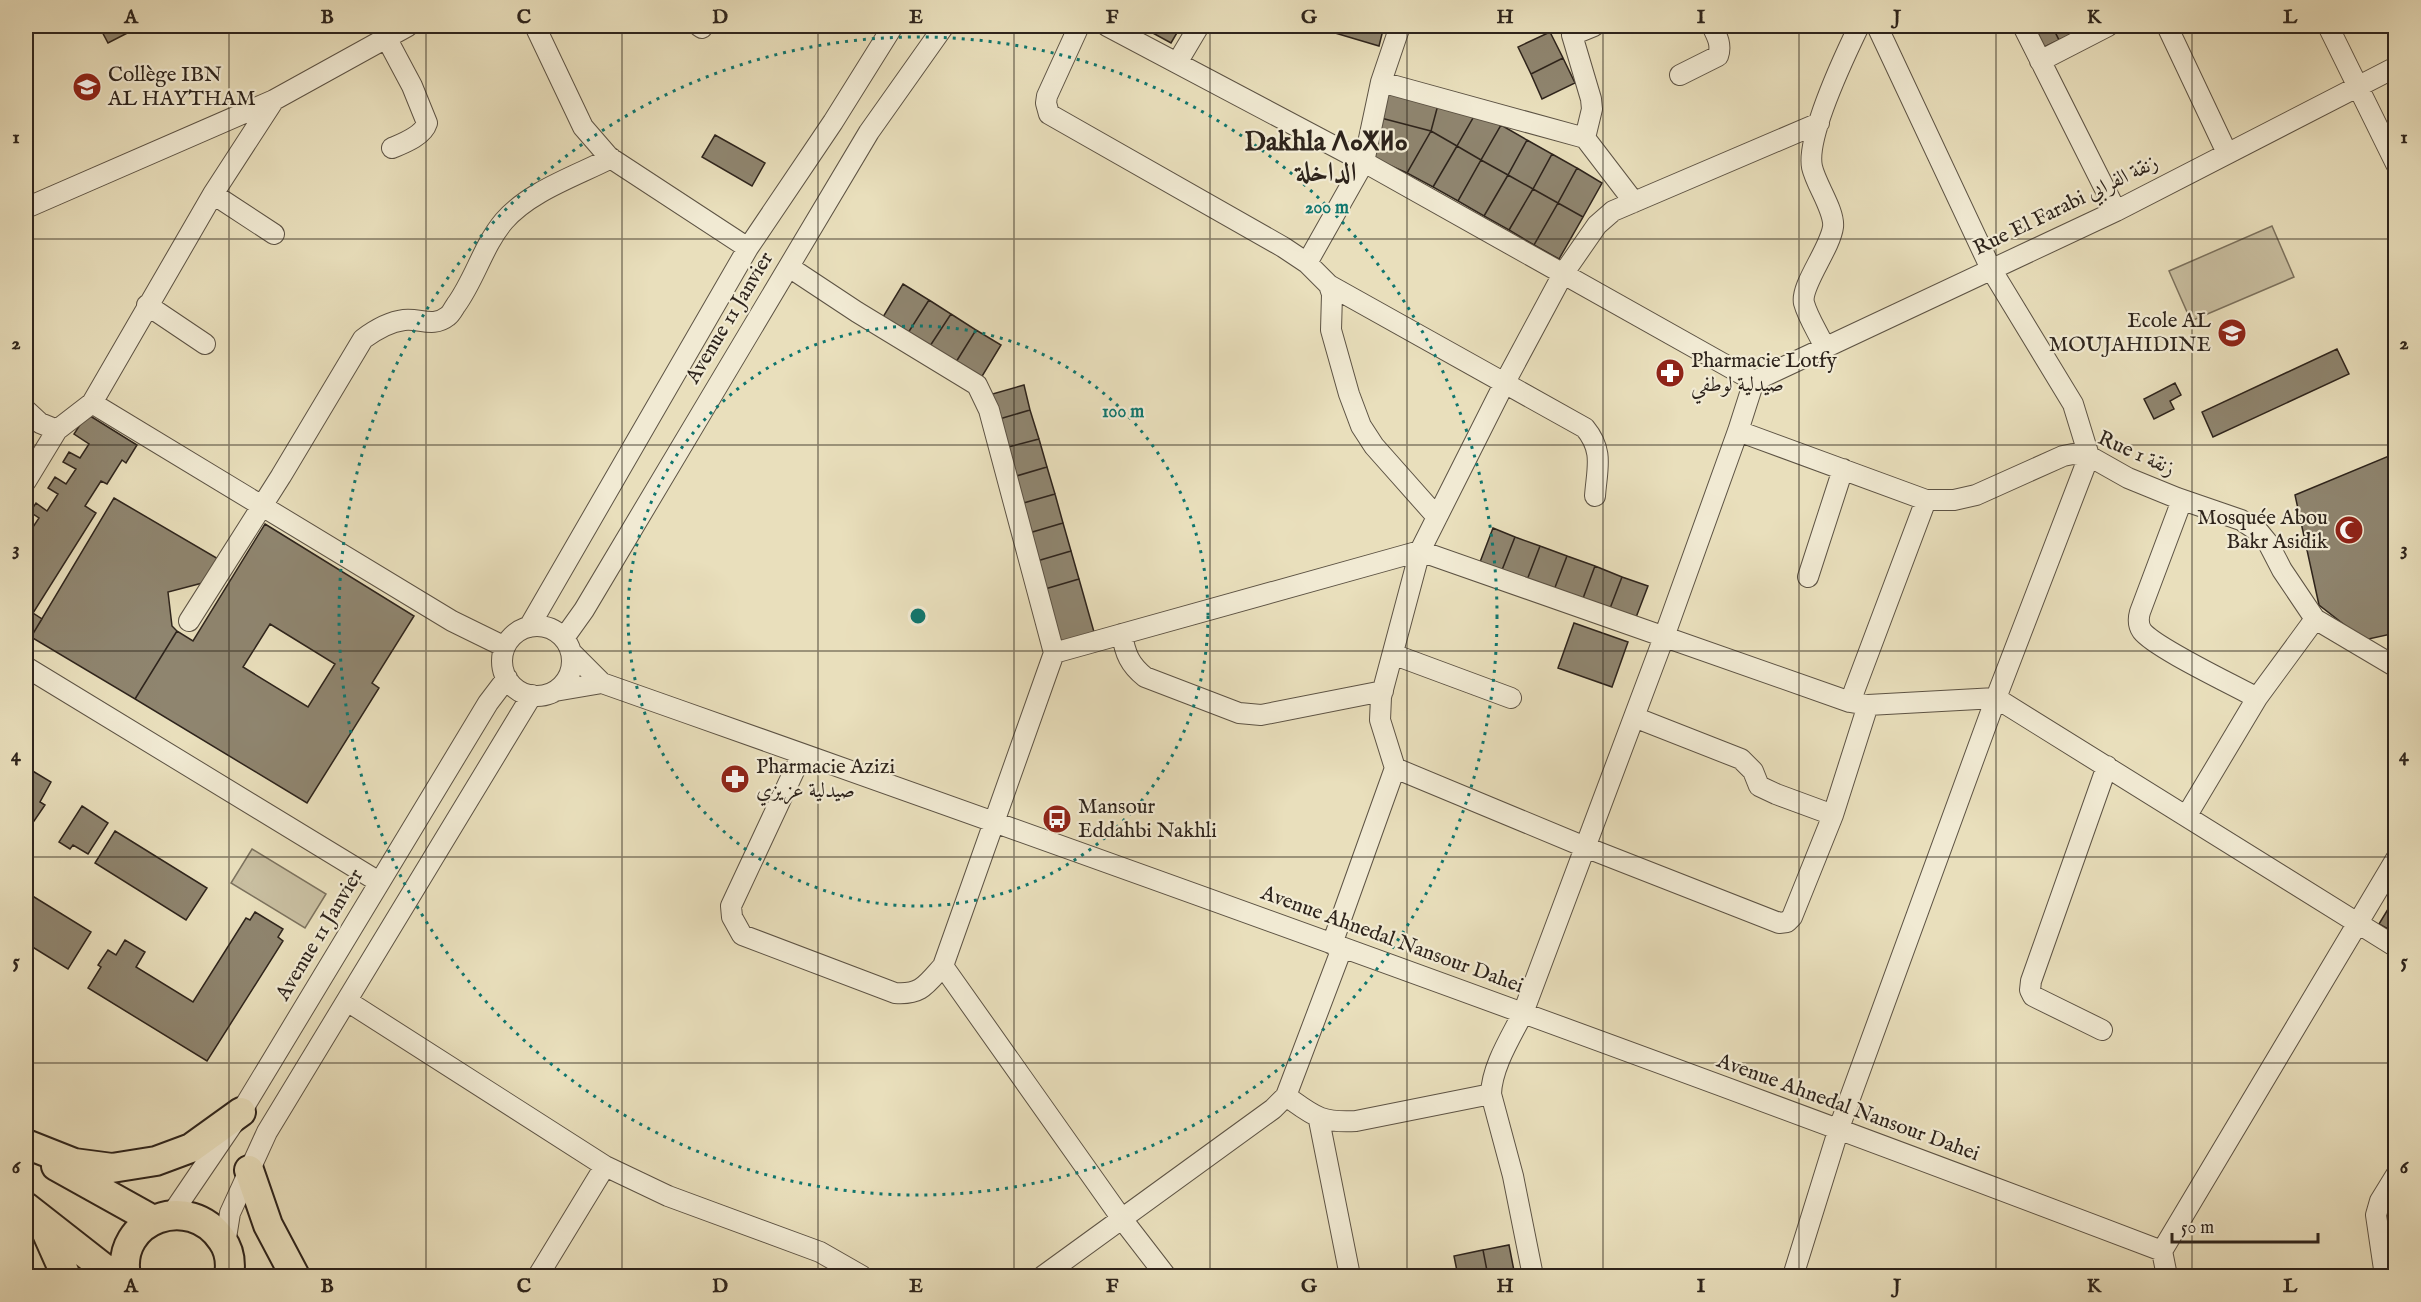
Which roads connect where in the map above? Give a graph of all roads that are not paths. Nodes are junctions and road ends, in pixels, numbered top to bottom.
1 (408, 26) edge
2 (535, 26) edge
3 (893, 26) edge
4 (944, 26) edge
5 (1079, 26) edge
6 (1107, 26) edge
7 (1198, 26) edge
8 (1400, 26) edge
9 (1594, 26) edge
10 (1712, 26) edge
11 (1859, 26) edge
12 (1877, 26) edge
13 (2023, 26) edge
14 (2108, 26) edge
15 (2167, 26) edge
16 (2328, 26) edge
17 (1571, 30) edge
18 (383, 31) edge
19 (2040, 61) junction
20 (1177, 63) junction
21 (2396, 67) edge
22 (1680, 75) dead end
23 (1381, 82) junction
24 (2359, 87) junction
25 (274, 100) junction
26 (1819, 123) junction
27 (1585, 138) junction
28 (392, 148) dead end
29 (2227, 153) junction
30 (611, 158) junction
31 (1364, 162) junction
32 (2396, 164) edge
33 (213, 195) junction
34 (1634, 202) junction
35 (26, 208) edge
36 (2116, 211) junction
37 (274, 234) dead end
38 (748, 248) junction
39 (1307, 263) junction
40 (789, 267) junction
41 (1991, 268) junction
42 (1563, 274) junction
43 (1329, 285) junction
44 (147, 305) junction
45 (205, 344) dead end
46 (1826, 348) junction
47 (1754, 381) junction
48 (1504, 384) junction
49 (92, 403) junction
50 (26, 410) edge
51 (57, 430) junction
52 (1738, 431) junction
53 (2089, 456) junction
54 (1843, 469) junction
55 (26, 481) edge
56 (1595, 496) dead end
57 (1926, 500) junction
58 (2182, 500) junction
59 (262, 505) junction
60 (1437, 517) junction
61 (1420, 551) junction
62 (1808, 577) dead end
63 (2315, 619) junction
64 (189, 621) dead end
65 (529, 627) junction
66 (1122, 634) junction
67 (1664, 637) junction
68 (568, 645) junction
69 (505, 647) junction
70 (1054, 653) junction
71 (1395, 655) junction
72 (26, 667) edge
73 (2396, 667) edge
74 (507, 678) junction
75 (602, 683) junction
76 (555, 691) junction
77 (1383, 691) junction
78 (532, 695) junction
79 (1511, 698) dead end
80 (1996, 698) junction
81 (2257, 698) junction
82 (1859, 704) junction
83 (1634, 717) junction
84 (802, 754) junction
85 (2106, 766) junction
86 (1395, 768) junction
87 (1833, 815) junction
88 (2187, 815) junction
89 (992, 822) junction
90 (1585, 847) junction
91 (2396, 859) edge
92 (379, 882) junction
93 (2357, 924) junction
94 (1337, 946) junction
95 (2396, 947) edge
96 (943, 966) junction
97 (346, 1001) junction
98 (1523, 1013) junction
99 (2102, 1030) dead end
100 (1491, 1094) junction
101 (1286, 1096) junction
102 (242, 1112) junction
103 (1319, 1120) junction
104 (1839, 1128) junction
105 (26, 1146) edge
106 (604, 1166) junction
107 (249, 1170) junction
108 (2396, 1175) edge
109 (33, 1212) edge
110 (162, 1217) junction
111 (1122, 1219) junction
112 (2162, 1251) junction
113 (232, 1265) edge
114 (66, 1276) edge
115 (114, 1276) edge
116 (126, 1276) edge
117 (295, 1276) edge
118 (538, 1276) edge
119 (862, 1276) edge
120 (1042, 1276) edge
121 (1166, 1276) edge
122 (1350, 1276) edge
123 (1533, 1276) edge
124 (1793, 1276) edge
125 (2167, 1276) edge
126 (2385, 1276) edge

1 - 18 street
2 - 30 street
3 - 38 street, Avenue 11 Janvier
4 - 40 street, Avenue 11 Janvier
5 - 39 street
6 - 20 street
7 - 20 street
8 - 23 street
9 - 17 street
10 - 22 street
11 - 26 street
12 - 41 street
13 - 19 street
14 - 19 street
15 - 29 street
16 - 24 street
17 - 27 street
18 - 25 street
18 - 28 street
19 - 36 street
20 - 31 street
21 - 24 street, Rue El Farabi زنقة الفرابي
23 - 27 street
23 - 31 street
24 - 29 street, Rue El Farabi زنقة الفرابي
24 - 32 street
25 - 33 street
25 - 35 street
26 - 34 street
26 - 46 street
27 - 34 street
29 - 36 street, Rue El Farabi زنقة الفرابي
30 - 38 street
30 - 59 street
31 - 39 street
31 - 42 street
33 - 37 street
33 - 44 street
34 - 42 street
36 - 41 street, Rue El Farabi زنقة الفرابي
38 - 65 street, Avenue 11 Janvier
39 - 43 street
40 - 68 street, Avenue 11 Janvier
40 - 70 street
41 - 46 street, Rue El Farabi زنقة الفرابي
41 - 53 street
42 - 47 street
42 - 48 street
43 - 48 street
43 - 60 street
44 - 45 street
44 - 49 street
46 - 47 street, Rue El Farabi زنقة الفرابي
47 - 52 street
48 - 56 street
48 - 60 street
49 - 51 street
49 - 59 street
50 - 51 street
51 - 55 street
52 - 54 street, Rue 1 زنقة
52 - 67 street
53 - 57 street, Rue 1 زنقة
53 - 58 street, Rue 1 زنقة
53 - 80 street
54 - 57 street, Rue 1 زنقة
54 - 62 street
57 - 82 street
58 - 63 street, Rue 1 زنقة
58 - 81 street
59 - 64 street
59 - 69 street
60 - 61 street
61 - 66 street
61 - 67 street
61 - 71 street
63 - 73 street, Rue 1 زنقة
63 - 81 street
65 - 68 street
65 - 69 street
66 - 70 street
66 - 77 street
67 - 82 street
67 - 83 street
68 - 75 street, Avenue Ahnedal Nansour Dahei
68 - 76 street
69 - 74 street
70 - 89 street
71 - 77 street
71 - 79 street
72 - 92 street
74 - 78 street
74 - 92 street, Avenue 11 Janvier
75 - 76 street, Avenue Ahnedal Nansour Dahei
75 - 84 street, Avenue Ahnedal Nansour Dahei
76 - 78 street
77 - 86 street
78 - 97 street
80 - 82 street
80 - 85 street
80 - 104 street
81 - 88 street
82 - 87 street
83 - 87 street
83 - 90 street
84 - 89 street, Avenue Ahnedal Nansour Dahei
84 - 96 street
85 - 88 street
85 - 99 street
86 - 90 street
86 - 94 street
87 - 90 street
88 - 93 street
89 - 94 street, Avenue Ahnedal Nansour Dahei
89 - 96 street
90 - 98 street
91 - 93 street
92 - 102 street, Avenue 11 Janvier
93 - 95 street
93 - 112 street
94 - 98 street, Avenue Ahnedal Nansour Dahei
94 - 101 street
96 - 111 street
97 - 106 street
97 - 107 street
98 - 100 street
98 - 104 street, Avenue Ahnedal Nansour Dahei
100 - 103 street
100 - 123 street
101 - 103 street
101 - 111 street
102 - 105 highway
102 - 110 street, Avenue 11 Janvier
103 - 122 street
104 - 112 street, Avenue Ahnedal Nansour Dahei
104 - 124 street
105 - 110 highway
106 - 118 street
106 - 119 street
107 - 113 street
107 - 117 highway
108 - 126 street
109 - 114 highway
109 - 115 highway
110 - 113 highway
110 - 116 highway
111 - 120 street
111 - 121 street
112 - 125 street

